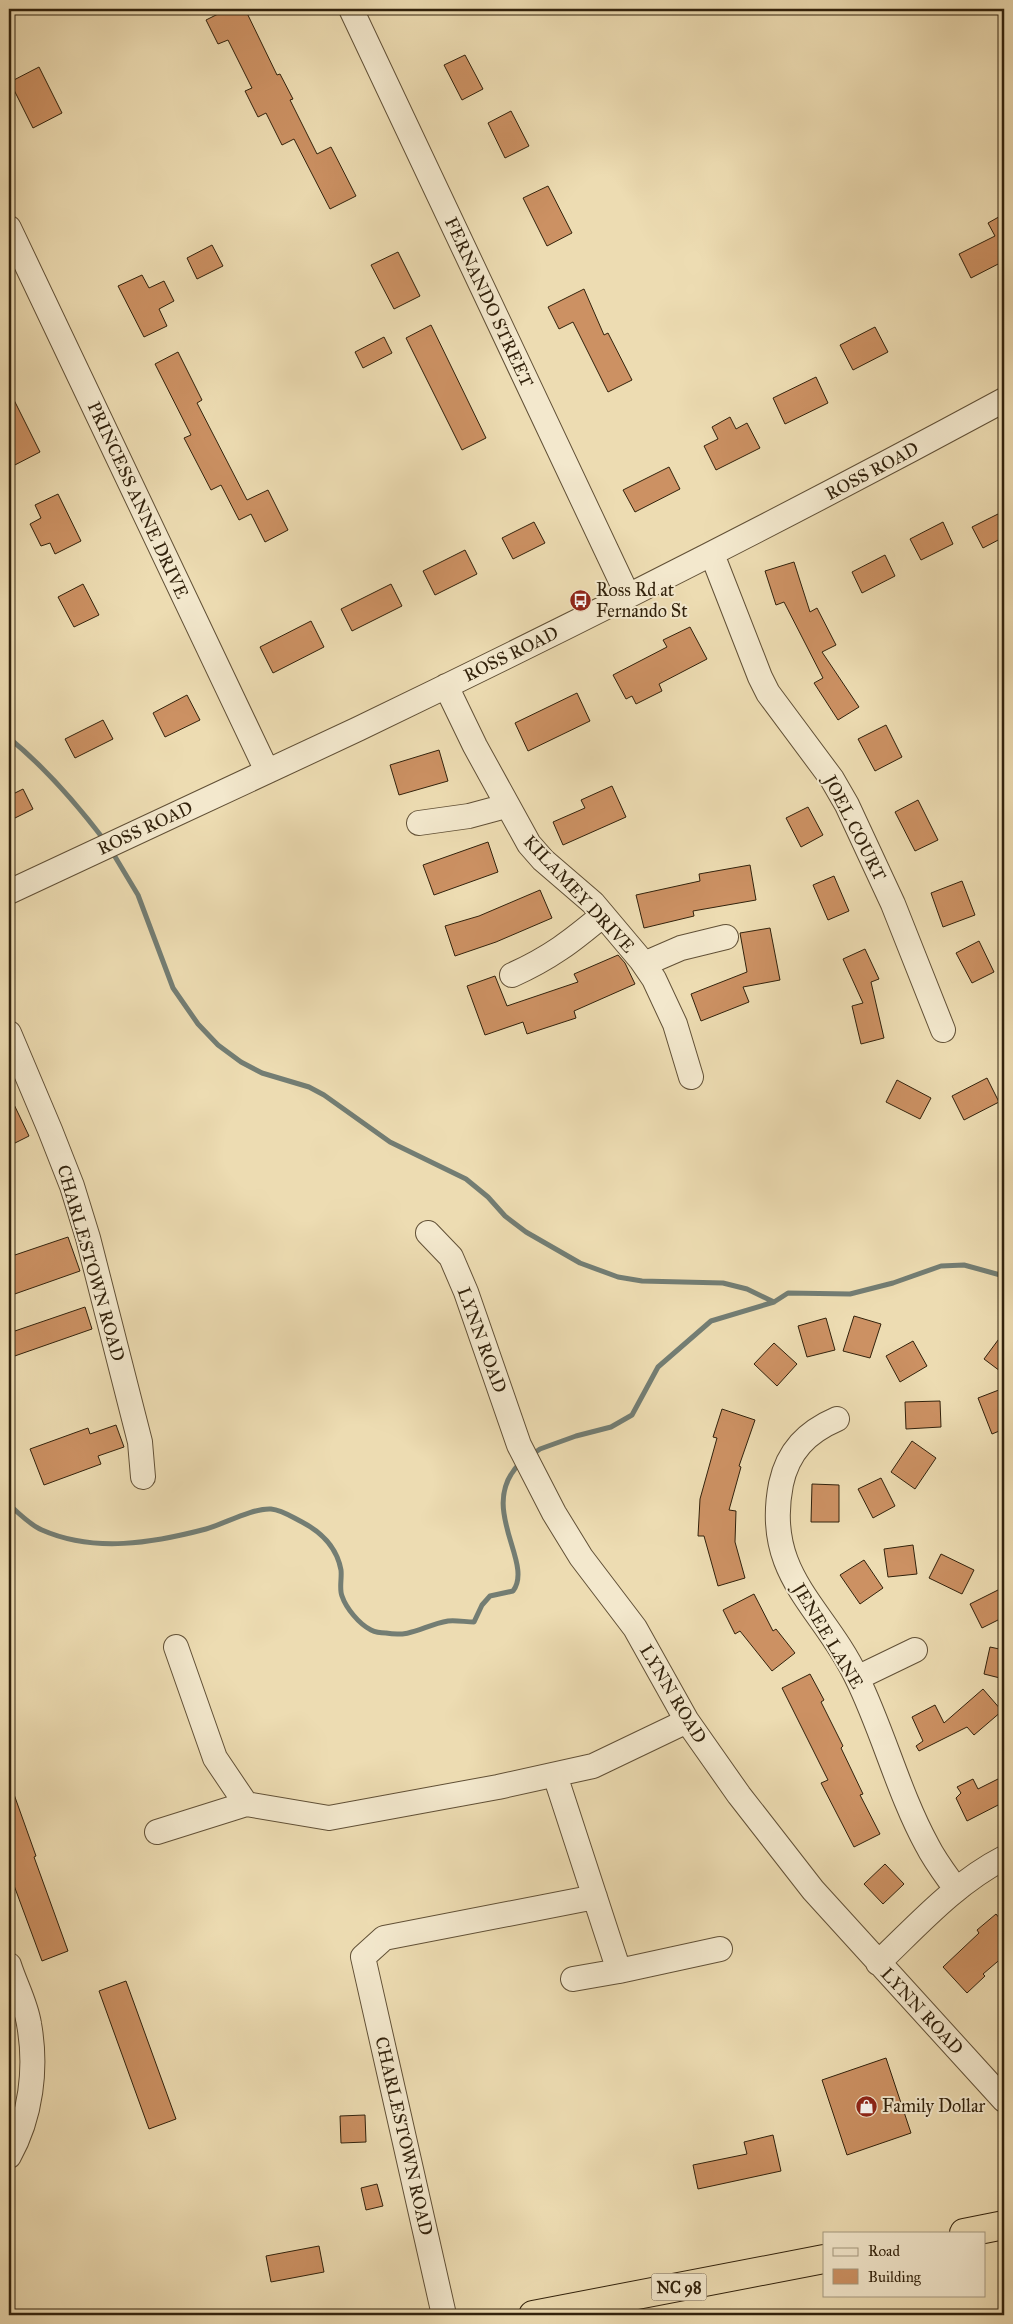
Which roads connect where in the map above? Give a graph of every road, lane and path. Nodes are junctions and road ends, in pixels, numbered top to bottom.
1 (351, 9) edge
2 (9, 228) edge
3 (1004, 400) edge
4 (712, 554) junction
5 (628, 596) junction
6 (446, 686) junction
7 (267, 771) junction
8 (506, 806) junction
9 (420, 823) dead end
10 (9, 892) edge
11 (603, 915) junction
12 (726, 938) dead end
13 (644, 964) junction
14 (512, 975) dead end
15 (943, 1030) dead end
16 (9, 1033) edge
17 (691, 1077) dead end
18 (428, 1233) dead end
19 (837, 1419) dead end
20 (143, 1478) dead end
21 (176, 1647) dead end
22 (915, 1650) dead end
23 (857, 1678) junction
24 (687, 1721) junction
25 (555, 1774) junction
26 (246, 1804) junction
27 (156, 1832) dead end
28 (1004, 1858) edge
29 (956, 1889) junction
30 (595, 1897) junction
31 (720, 1949) dead end
32 (878, 1963) junction
33 (9, 1965) edge
34 (619, 1971) junction
35 (573, 1979) dead end
36 (1004, 2100) edge
37 (9, 2156) edge
38 (1004, 2225) edge
39 (969, 2232) edge
40 (823, 2259) edge
41 (444, 2315) edge
42 (533, 2315) edge

1 - 5 street, FERNANDO STREET
2 - 7 street, PRINCESS ANNE DRIVE
3 - 4 street, ROSS ROAD
4 - 5 street, ROSS ROAD
4 - 15 street, JOEL COURT
5 - 6 street, ROSS ROAD
6 - 7 street, ROSS ROAD
6 - 8 street, KILAMEY DRIVE
7 - 10 street, ROSS ROAD
8 - 9 street
8 - 11 street, KILAMEY DRIVE
11 - 13 street, KILAMEY DRIVE
11 - 14 street
12 - 13 street
13 - 17 street, KILAMEY DRIVE
16 - 20 street, CHARLESTOWN ROAD
18 - 24 street, LYNN ROAD
19 - 23 street, JENEE LANE
21 - 26 street
22 - 23 street
23 - 29 street, JENEE LANE
24 - 25 street
24 - 32 street, LYNN ROAD
25 - 26 street
25 - 30 street
26 - 27 street
28 - 29 street
29 - 32 street
30 - 34 street
30 - 41 street, CHARLESTOWN ROAD
31 - 34 street
32 - 36 street, LYNN ROAD
33 - 37 street
34 - 35 street
38 - 39 highway
40 - 42 highway, NC 98

